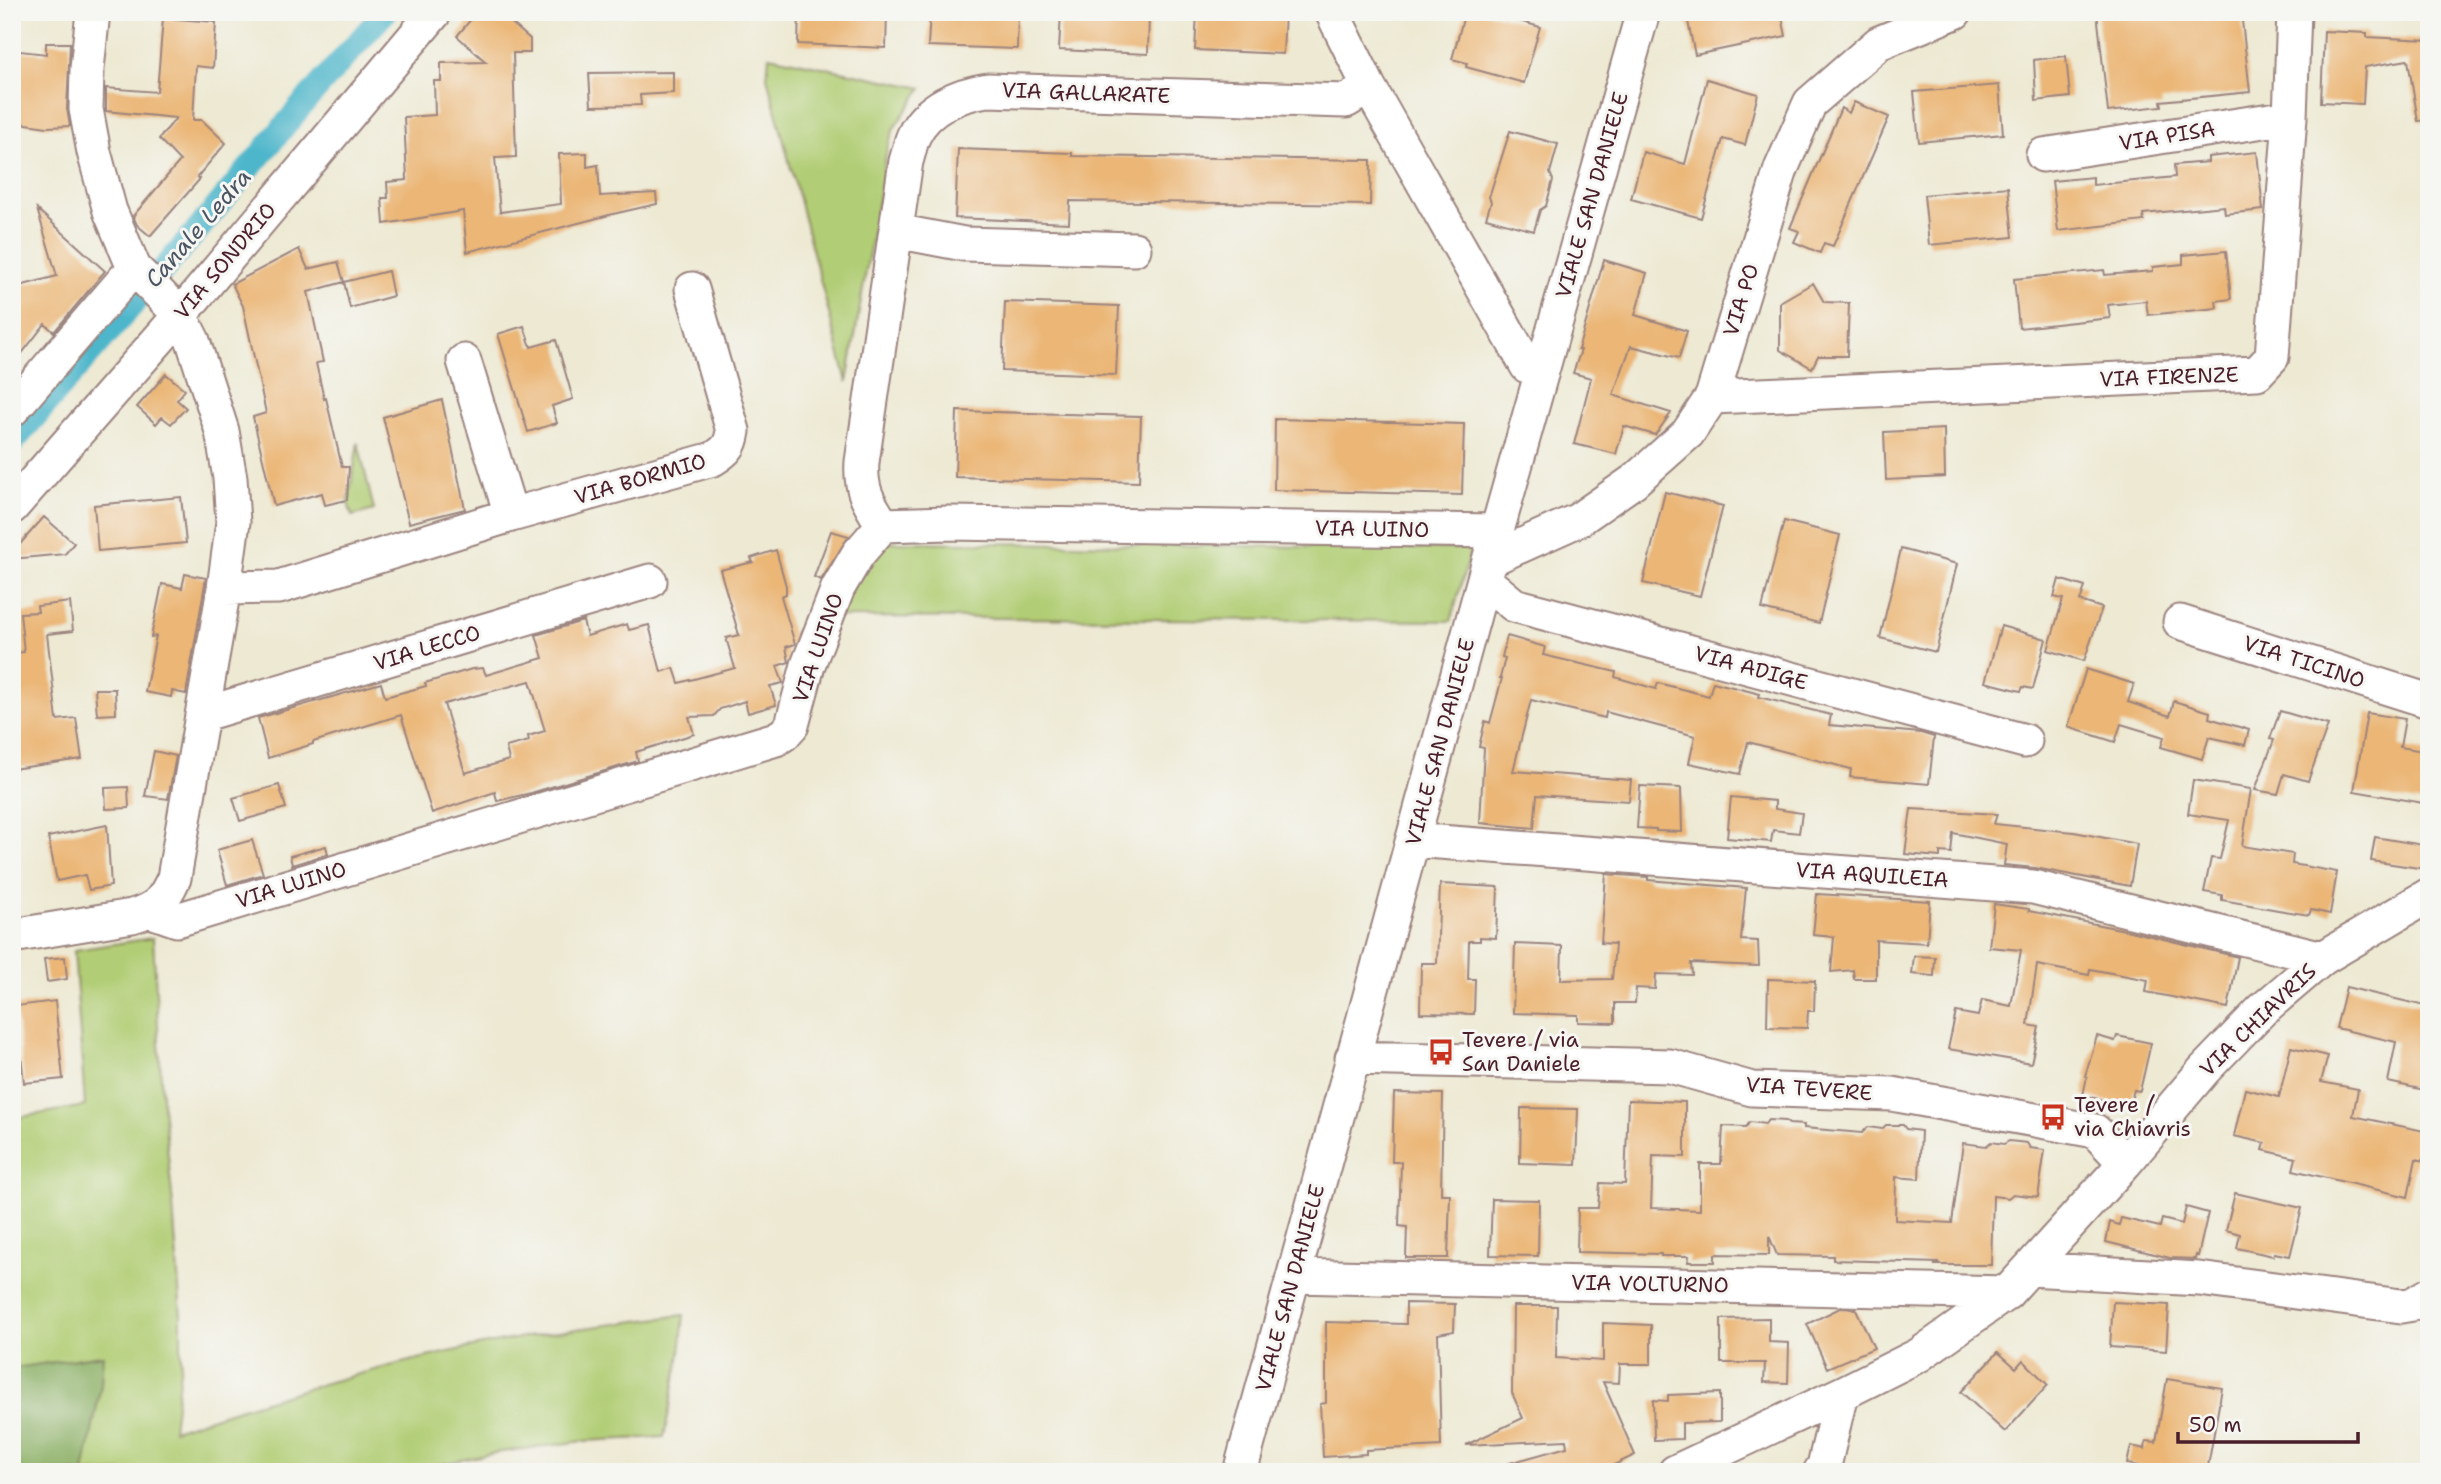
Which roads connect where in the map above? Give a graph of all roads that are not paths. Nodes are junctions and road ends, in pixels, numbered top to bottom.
1 (93, 12) edge
2 (435, 12) edge
3 (1332, 12) edge
4 (1643, 12) edge
5 (1955, 12) edge
6 (2294, 12) edge
7 (1369, 87) junction
8 (2290, 117) junction
9 (2043, 155) dead end
10 (896, 231) junction
11 (1134, 249) dead end
12 (137, 270) junction
13 (692, 289) dead end
14 (175, 310) junction
15 (464, 361) dead end
16 (1542, 372) junction
17 (1712, 397) junction
18 (12, 410) edge
19 (12, 507) edge
20 (511, 515) junction
21 (883, 525) junction
22 (1490, 557) junction
23 (650, 581) dead end
24 (224, 588) junction
25 (2180, 622) dead end
26 (2429, 701) edge
27 (204, 714) junction
28 (2025, 741) dead end
29 (1413, 839) junction
30 (2429, 895) edge
31 (151, 911) junction
32 (12, 936) edge
33 (2323, 958) junction
34 (1352, 1058) junction
35 (2125, 1163) junction
36 (2030, 1269) junction
37 (1294, 1276) junction
38 (2007, 1293) junction
39 (2415, 1301) edge
40 (1841, 1395) junction
41 (1240, 1472) edge
42 (1675, 1472) edge
43 (1820, 1472) edge

1 - 12 street
2 - 14 street, VIA SONDRIO
3 - 7 street
4 - 16 street, VIALE SAN DANIELE
5 - 17 street, VIA PO
6 - 8 street, VIA FIRENZE
7 - 10 street, VIA GALLARATE
7 - 16 street
8 - 9 street, VIA PISA
8 - 17 street, VIA FIRENZE
10 - 11 street
10 - 21 street, VIA GALLARATE
12 - 14 street
12 - 18 street
13 - 20 street, VIA BORMIO
14 - 19 street, VIA SONDRIO
14 - 24 street
15 - 20 street
16 - 22 street, VIALE SAN DANIELE
17 - 22 street, VIA PO
20 - 24 street, VIA BORMIO
21 - 22 street, VIA LUINO
21 - 31 street, VIA LUINO
22 - 28 street, VIA ADIGE
22 - 29 street, VIALE SAN DANIELE
23 - 27 street, VIA LECCO
24 - 27 street
25 - 26 street, VIA TICINO
27 - 31 street
29 - 33 street, VIA AQUILEIA
29 - 34 street, VIALE SAN DANIELE
30 - 33 street, VIA CHIAVRIS
31 - 32 street
33 - 35 street, VIA CHIAVRIS
34 - 35 street, VIA TEVERE
34 - 37 street, VIALE SAN DANIELE
35 - 36 street, VIA CHIAVRIS
36 - 38 street, VIA CHIAVRIS
36 - 39 street
37 - 38 street, VIA VOLTURNO
37 - 41 street, VIALE SAN DANIELE
38 - 40 street, VIA CHIAVRIS
40 - 42 street, VIA CHIAVRIS
40 - 43 street

